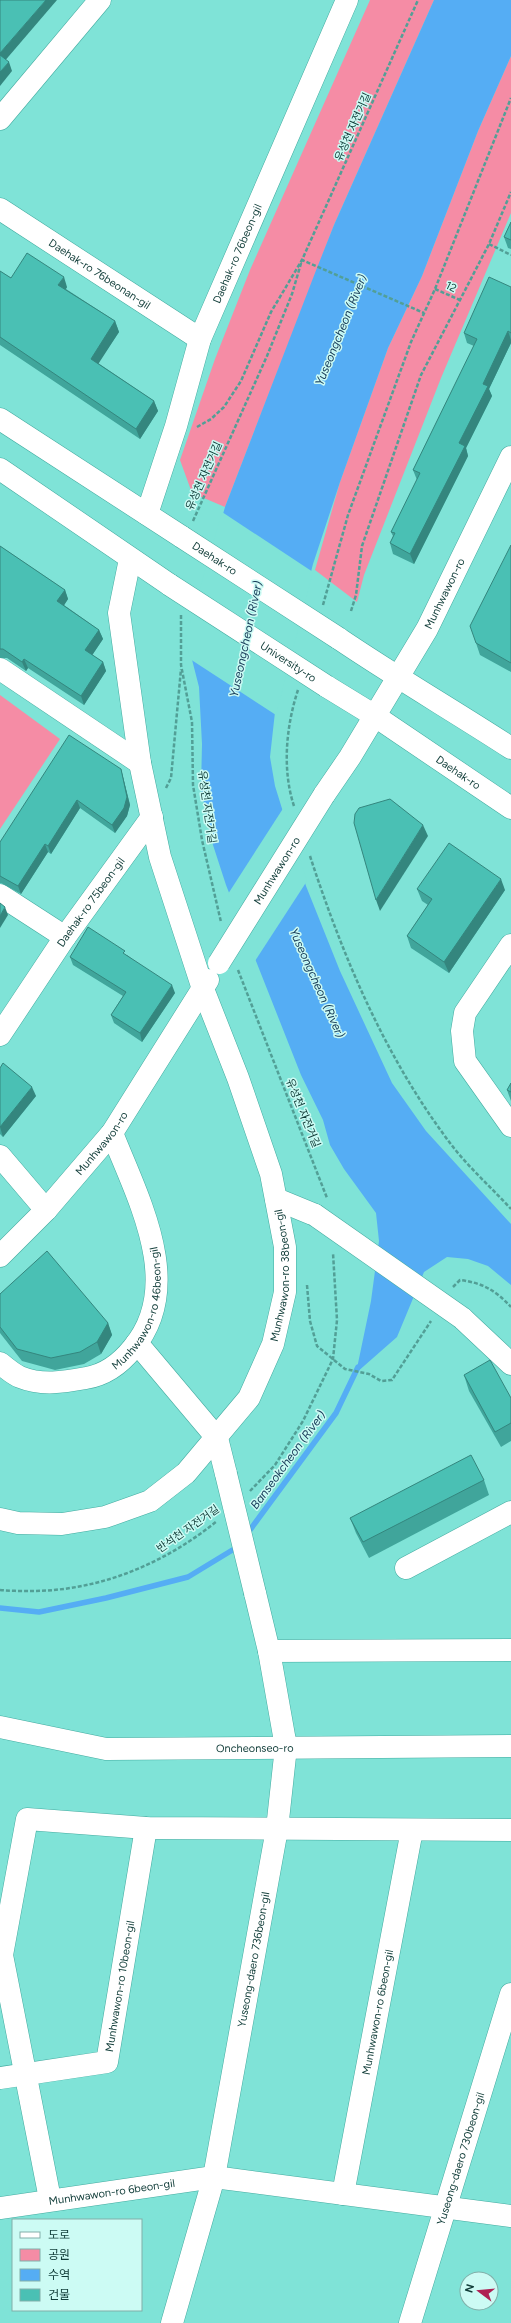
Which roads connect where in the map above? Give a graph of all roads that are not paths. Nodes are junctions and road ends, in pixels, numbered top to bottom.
1 (100, 0) edge
2 (347, 0) edge
3 (0, 119) edge
4 (0, 208) edge
5 (200, 339) junction
6 (0, 419) edge
7 (511, 458) edge
8 (0, 468) edge
9 (147, 514) junction
10 (130, 559) junction
11 (0, 669) edge
12 (397, 678) junction
13 (326, 686) joint
14 (375, 716) junction
15 (511, 748) edge
16 (140, 763) junction
17 (511, 808) edge
18 (152, 817) junction
19 (0, 895) edge
20 (65, 937) junction
21 (509, 953) edge
22 (204, 989) junction
23 (0, 1035) edge
24 (511, 1126) edge
25 (112, 1133) junction
26 (0, 1156) edge
27 (276, 1199) junction
28 (46, 1210) junction
29 (0, 1256) edge
30 (137, 1343) junction
31 (0, 1363) edge
32 (511, 1364) edge
33 (216, 1438) junction
34 (511, 1512) edge
35 (0, 1519) edge
36 (406, 1568) dead end
37 (511, 1650) edge
38 (269, 1651) junction
39 (0, 1727) edge
40 (511, 1746) edge
41 (286, 1748) junction
42 (146, 1828) junction
43 (277, 1829) junction
44 (412, 1830) junction
45 (511, 1830) edge
46 (1, 1956) edge
47 (511, 1994) edge
48 (25, 2074) junction
49 (0, 2078) edge
50 (214, 2176) junction
51 (343, 2194) junction
52 (50, 2199) junction
53 (446, 2207) junction
54 (0, 2208) edge
55 (511, 2216) edge
56 (172, 2323) edge
57 (410, 2323) edge

1 - 3 street
2 - 5 street, Daehak-ro 76beon-gil
4 - 5 street, Daehak-ro 76beonan-gil
5 - 9 street, Daehak-ro 76beon-gil
6 - 9 street, Daehak-ro
7 - 12 street, Munhwawon-ro
8 - 10 street
9 - 12 street, Daehak-ro, bridge
10 - 13 street, University-ro, bridge
10 - 16 street
11 - 16 street
12 - 14 street, Munhwawon-ro
12 - 15 street, Daehak-ro
13 - 14 street, Daehak-ro
14 - 17 street, Daehak-ro
14 - 22 street, Munhwawon-ro, bridge
16 - 18 street
18 - 20 street, Daehak-ro 75beon-gil
18 - 22 street, Munhwawon-ro 38beon-gil
19 - 20 street
20 - 23 street, Daehak-ro 75beon-gil
21 - 24 street
22 - 25 street, Munhwawon-ro
22 - 27 street, Munhwawon-ro 38beon-gil
25 - 28 street, Munhwawon-ro
25 - 30 street, Munhwawon-ro 46beon-gil
26 - 28 street
27 - 32 street, bridge
27 - 33 street, Munhwawon-ro 38beon-gil
28 - 29 street, Munhwawon-ro
30 - 31 street, Munhwawon-ro 46beon-gil
30 - 33 street
33 - 35 street, Munhwawon-ro 38beon-gil
33 - 38 street, Yuseong-daero 736beon-gil, bridge
34 - 36 street
37 - 38 street
38 - 41 street, Yuseong-daero 736beon-gil
39 - 41 street, Oncheonseo-ro
40 - 41 street, Oncheonseo-ro
41 - 43 street, Yuseong-daero 736beon-gil
42 - 43 street
42 - 46 street
42 - 48 street, Munhwawon-ro 10beon-gil
43 - 44 street
43 - 50 street, Yuseong-daero 736beon-gil
44 - 45 street
44 - 51 street, Munhwawon-ro 6beon-gil
46 - 48 street
47 - 53 street, Yuseong-daero 730beon-gil
48 - 49 street, Munhwawon-ro 10beon-gil
48 - 52 street
50 - 51 street, Munhwawon-ro 6beon-gil
50 - 52 street, Munhwawon-ro 6beon-gil
50 - 56 street, Yuseong-daero 736beon-gil
51 - 53 street, Munhwawon-ro 6beon-gil
52 - 54 street, Munhwawon-ro 6beon-gil
53 - 55 street, Munhwawon-ro 6beon-gil
53 - 57 street, Yuseong-daero 730beon-gil

